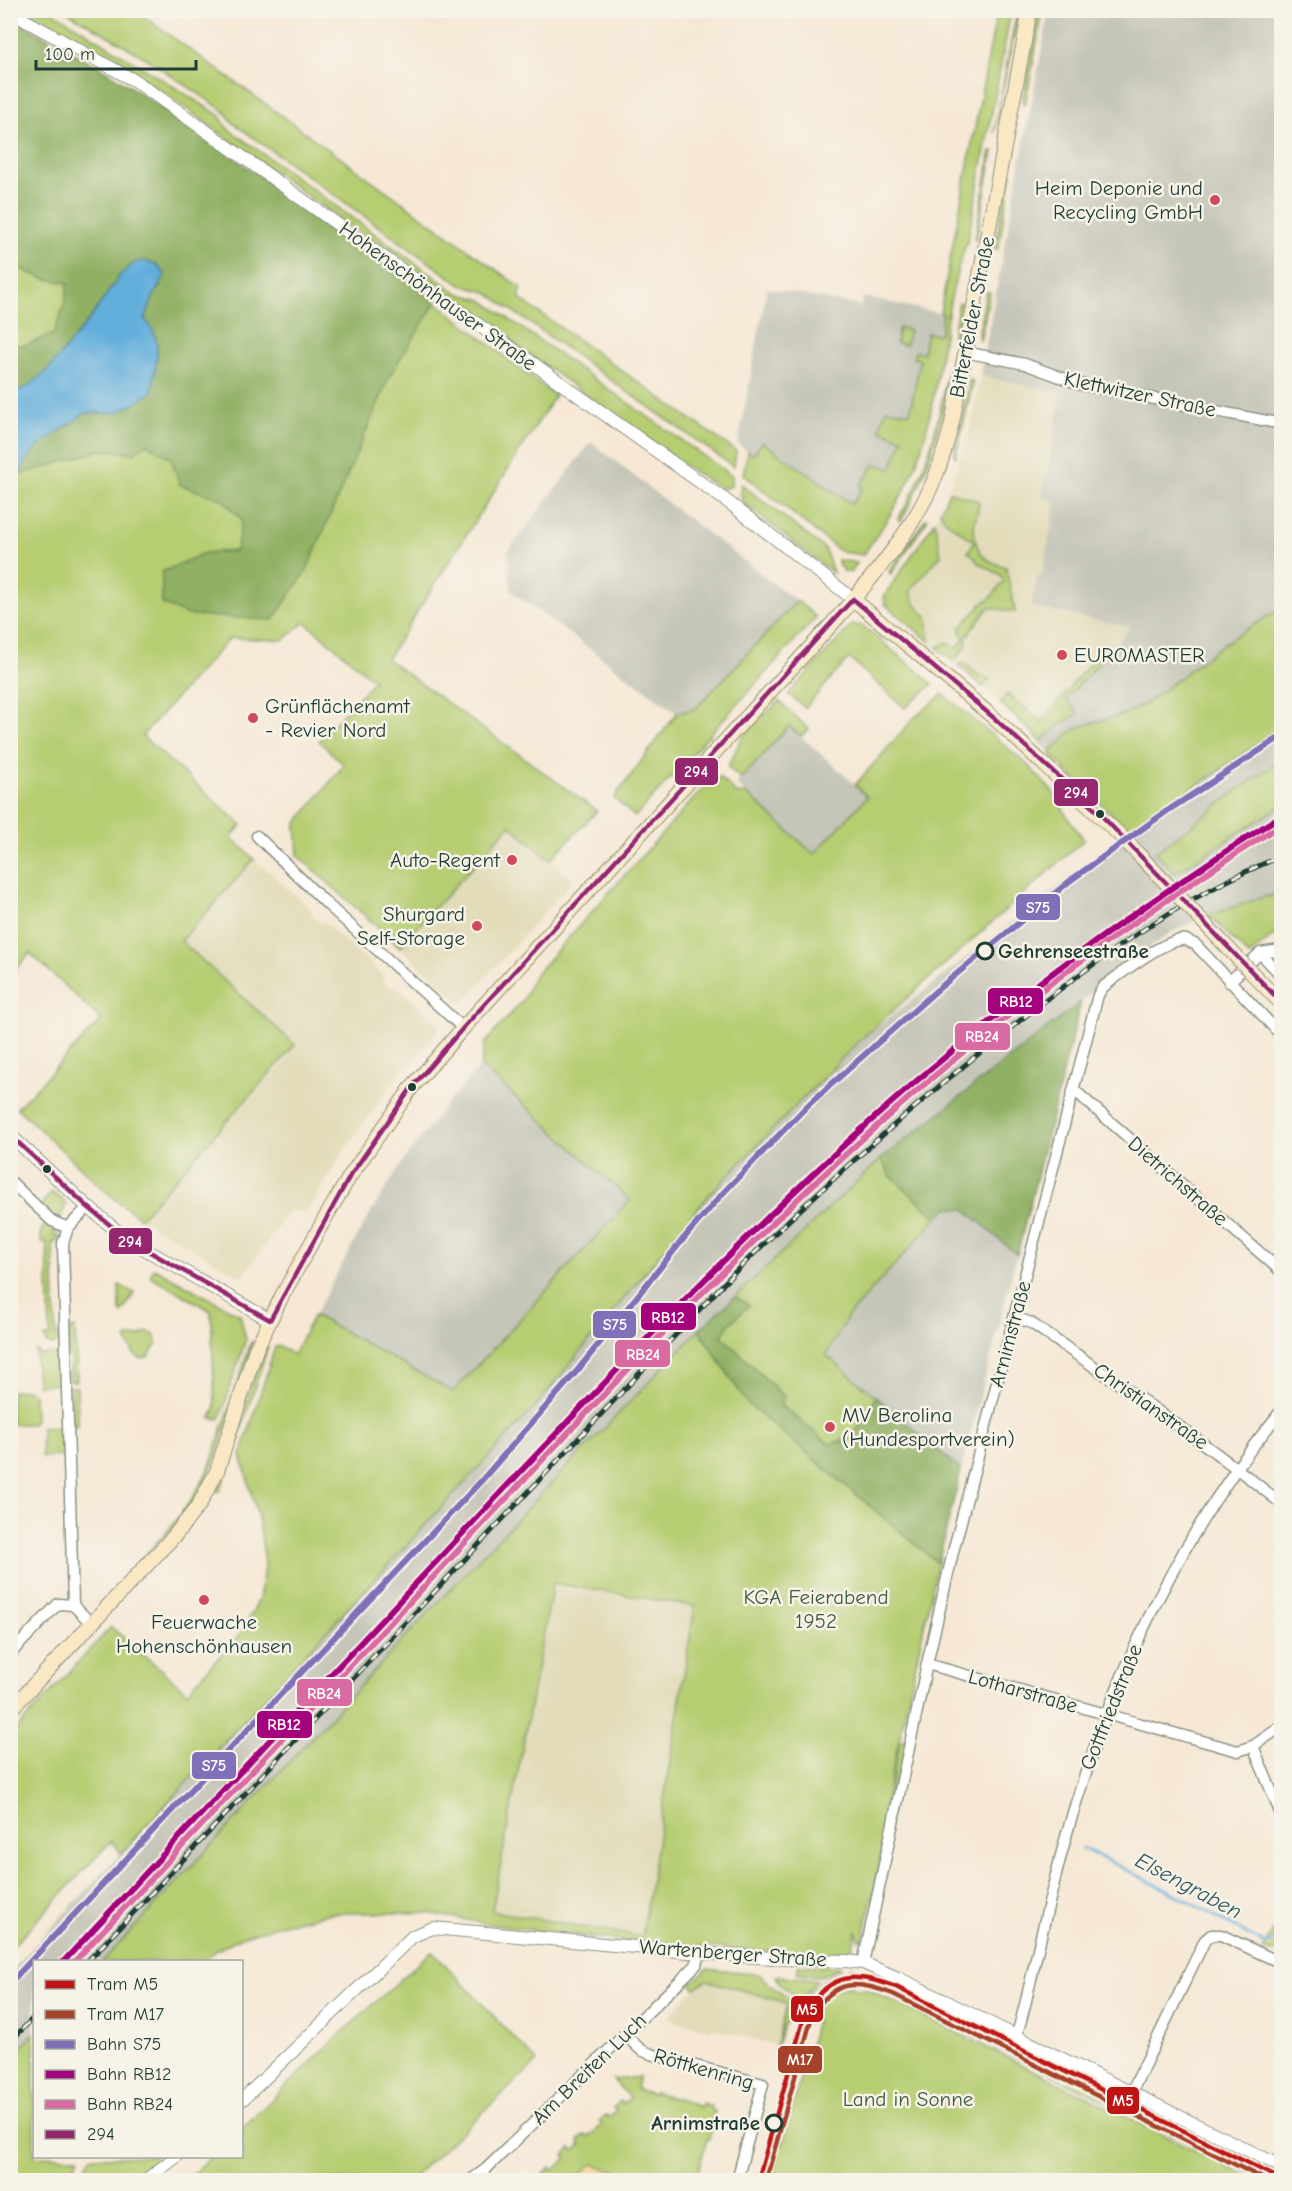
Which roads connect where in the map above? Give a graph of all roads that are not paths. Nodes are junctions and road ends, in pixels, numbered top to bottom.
1 (1030, 10) edge
2 (10, 12) edge
3 (965, 352) junction
4 (1281, 424) edge
5 (853, 599) junction
6 (257, 836) dead end
7 (1281, 950) edge
8 (1260, 953) junction
9 (1281, 976) edge
10 (1229, 982) junction
11 (1281, 1004) edge
12 (463, 1028) junction
13 (1281, 1036) edge
14 (1074, 1090) junction
15 (10, 1135) edge
16 (10, 1181) edge
17 (88, 1207) junction
18 (68, 1228) junction
19 (1281, 1272) edge
20 (1015, 1317) junction
21 (270, 1320) junction
22 (1281, 1410) edge
23 (1237, 1468) junction
24 (1281, 1504) edge
25 (73, 1605) junction
26 (92, 1623) junction
27 (10, 1654) edge
28 (927, 1664) junction
29 (10, 1710) edge
30 (1105, 1714) junction
31 (1281, 1726) edge
32 (1254, 1746) junction
33 (1281, 1816) edge
34 (699, 1953) junction
35 (1281, 1962) edge
36 (863, 1963) junction
37 (625, 2035) junction
38 (1016, 2036) junction
39 (1131, 2093) junction
40 (243, 2099) edge
41 (176, 2158) edge
42 (1281, 2168) edge
43 (146, 2181) edge
44 (471, 2181) edge
45 (737, 2181) edge

1 - 3 main road, Bitterfelder Straße
2 - 5 street, Hohenschönhauser Straße
3 - 4 street, Klettwitzer Straße
3 - 5 main road, Bitterfelder Straße
5 - 11 main road, bridge
5 - 12 main road, Bitterfelder Straße
6 - 12 street
7 - 8 street
8 - 9 street
8 - 10 street
10 - 13 street
10 - 14 street, Arnimstraße
12 - 21 main road, Bitterfelder Straße
14 - 19 street, Dietrichstraße
14 - 20 street, Arnimstraße
15 - 17 street
16 - 18 street
17 - 18 street
17 - 21 street
18 - 25 street
20 - 23 street, Christianstraße
20 - 28 street, Arnimstraße
21 - 26 main road, Bitterfelder Straße
22 - 23 street, Gottfriedstraße
23 - 24 street, Christianstraße
23 - 30 street, Gottfriedstraße
25 - 26 street
25 - 27 street
26 - 29 main road, Bitterfelder Straße
28 - 30 street, Lotharstraße
28 - 36 street, Arnimstraße
30 - 32 street, Lotharstraße
30 - 38 street, Gottfriedstraße
31 - 32 street
32 - 33 street
34 - 36 street, Wartenberger Straße
34 - 37 street, Am Breiten Luch
34 - 40 street, Wartenberger Straße
35 - 39 street
36 - 38 street, Wartenberger Straße
37 - 44 street, Am Breiten Luch
37 - 45 street, Röttkenring
38 - 39 street, Wartenberger Straße
39 - 42 street, Wartenberger Straße
41 - 43 street

